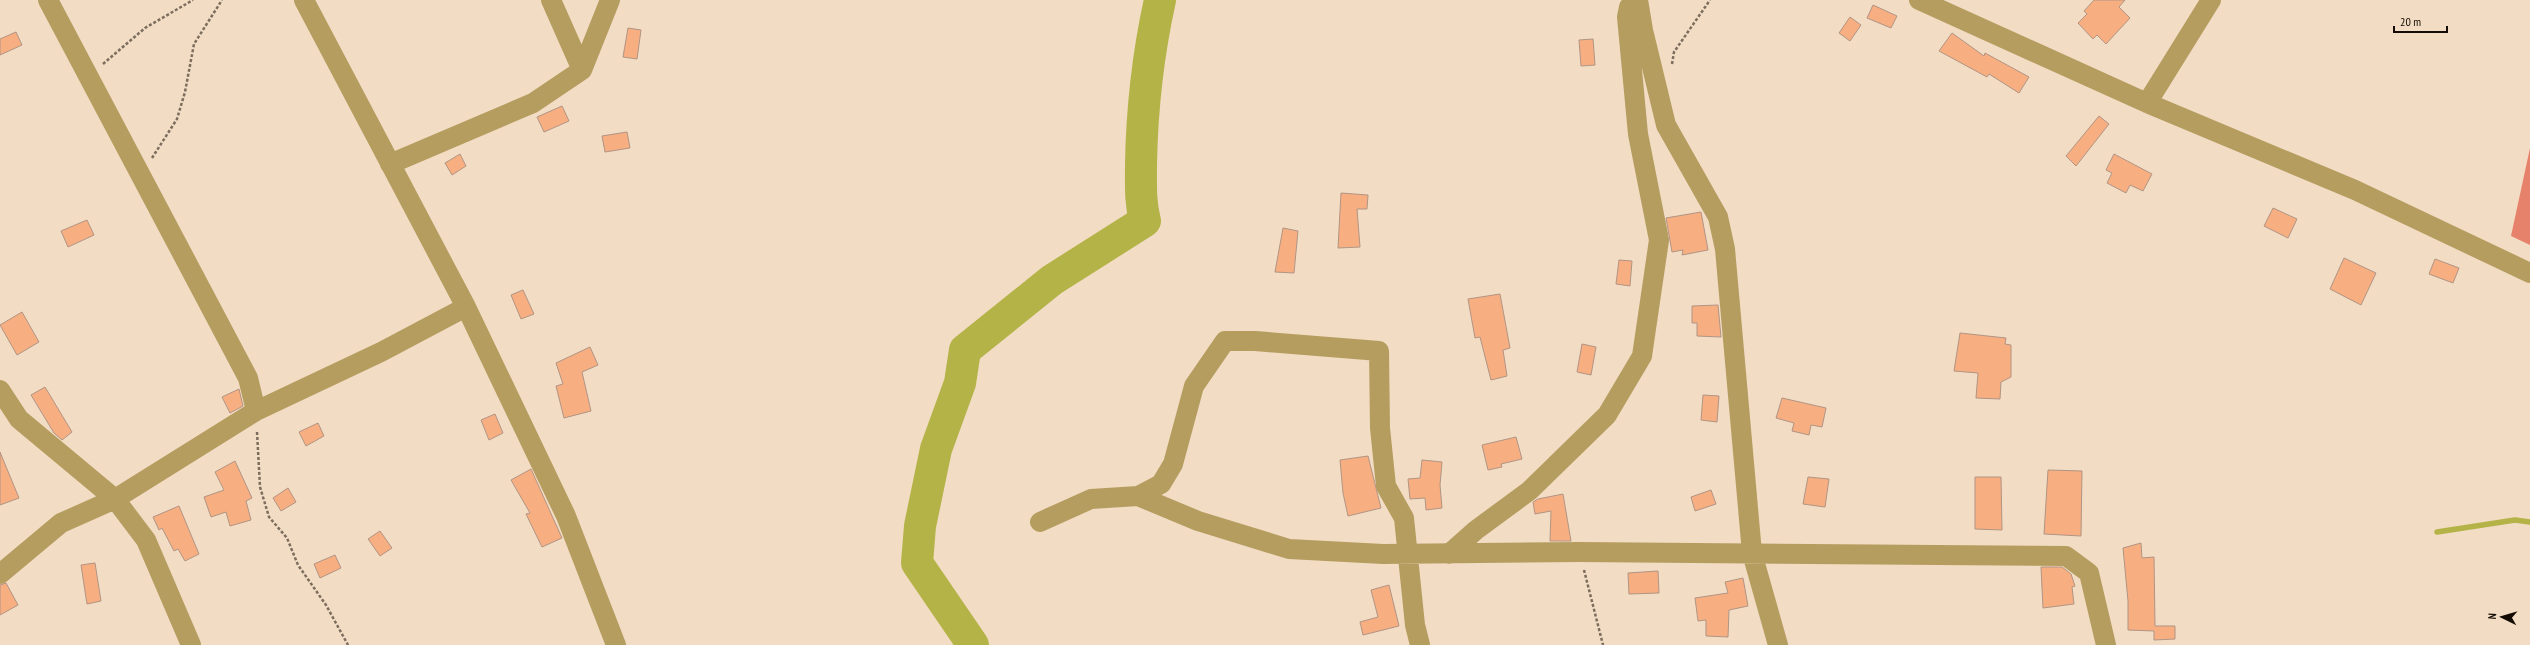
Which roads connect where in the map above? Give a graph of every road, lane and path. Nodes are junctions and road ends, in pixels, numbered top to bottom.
1 (48, 0) edge
2 (193, 0) edge
3 (222, 0) edge
4 (304, 0) edge
5 (551, 0) edge
6 (610, 0) edge
7 (1630, 0) edge
8 (1638, 0) edge
9 (1710, 0) edge
10 (1919, 0) edge
11 (2211, 0) edge
12 (1671, 66) dead end
13 (582, 70) junction
14 (88, 75) junction
15 (2147, 103) junction
16 (390, 164) junction
17 (140, 171) junction
18 (2530, 273) edge
19 (466, 307) junction
20 (0, 390) edge
21 (256, 411) junction
22 (1138, 496) junction
23 (116, 499) junction
24 (1040, 522) dead end
25 (1579, 552) junction
26 (1407, 553) junction
27 (1752, 553) junction
28 (1449, 554) junction
29 (0, 574) edge
30 (191, 645) edge
31 (348, 645) edge
32 (616, 645) edge
33 (1420, 645) edge
34 (1602, 645) edge
35 (1778, 645) edge
36 (2106, 645) edge

1 - 14 street
2 - 14 path
3 - 17 path
4 - 16 street
5 - 13 street
6 - 13 street
7 - 28 street
8 - 27 street
9 - 12 path
10 - 15 street
11 - 15 street
13 - 16 street
14 - 17 street
15 - 18 street
16 - 19 street
17 - 21 street
19 - 21 street
19 - 32 street
20 - 23 street
21 - 23 street
21 - 31 path
22 - 24 street
22 - 26 street
22 - 26 street
23 - 29 street
23 - 30 street
25 - 27 street
25 - 28 street
25 - 34 path
26 - 28 street
26 - 33 street
27 - 35 street
27 - 36 street

